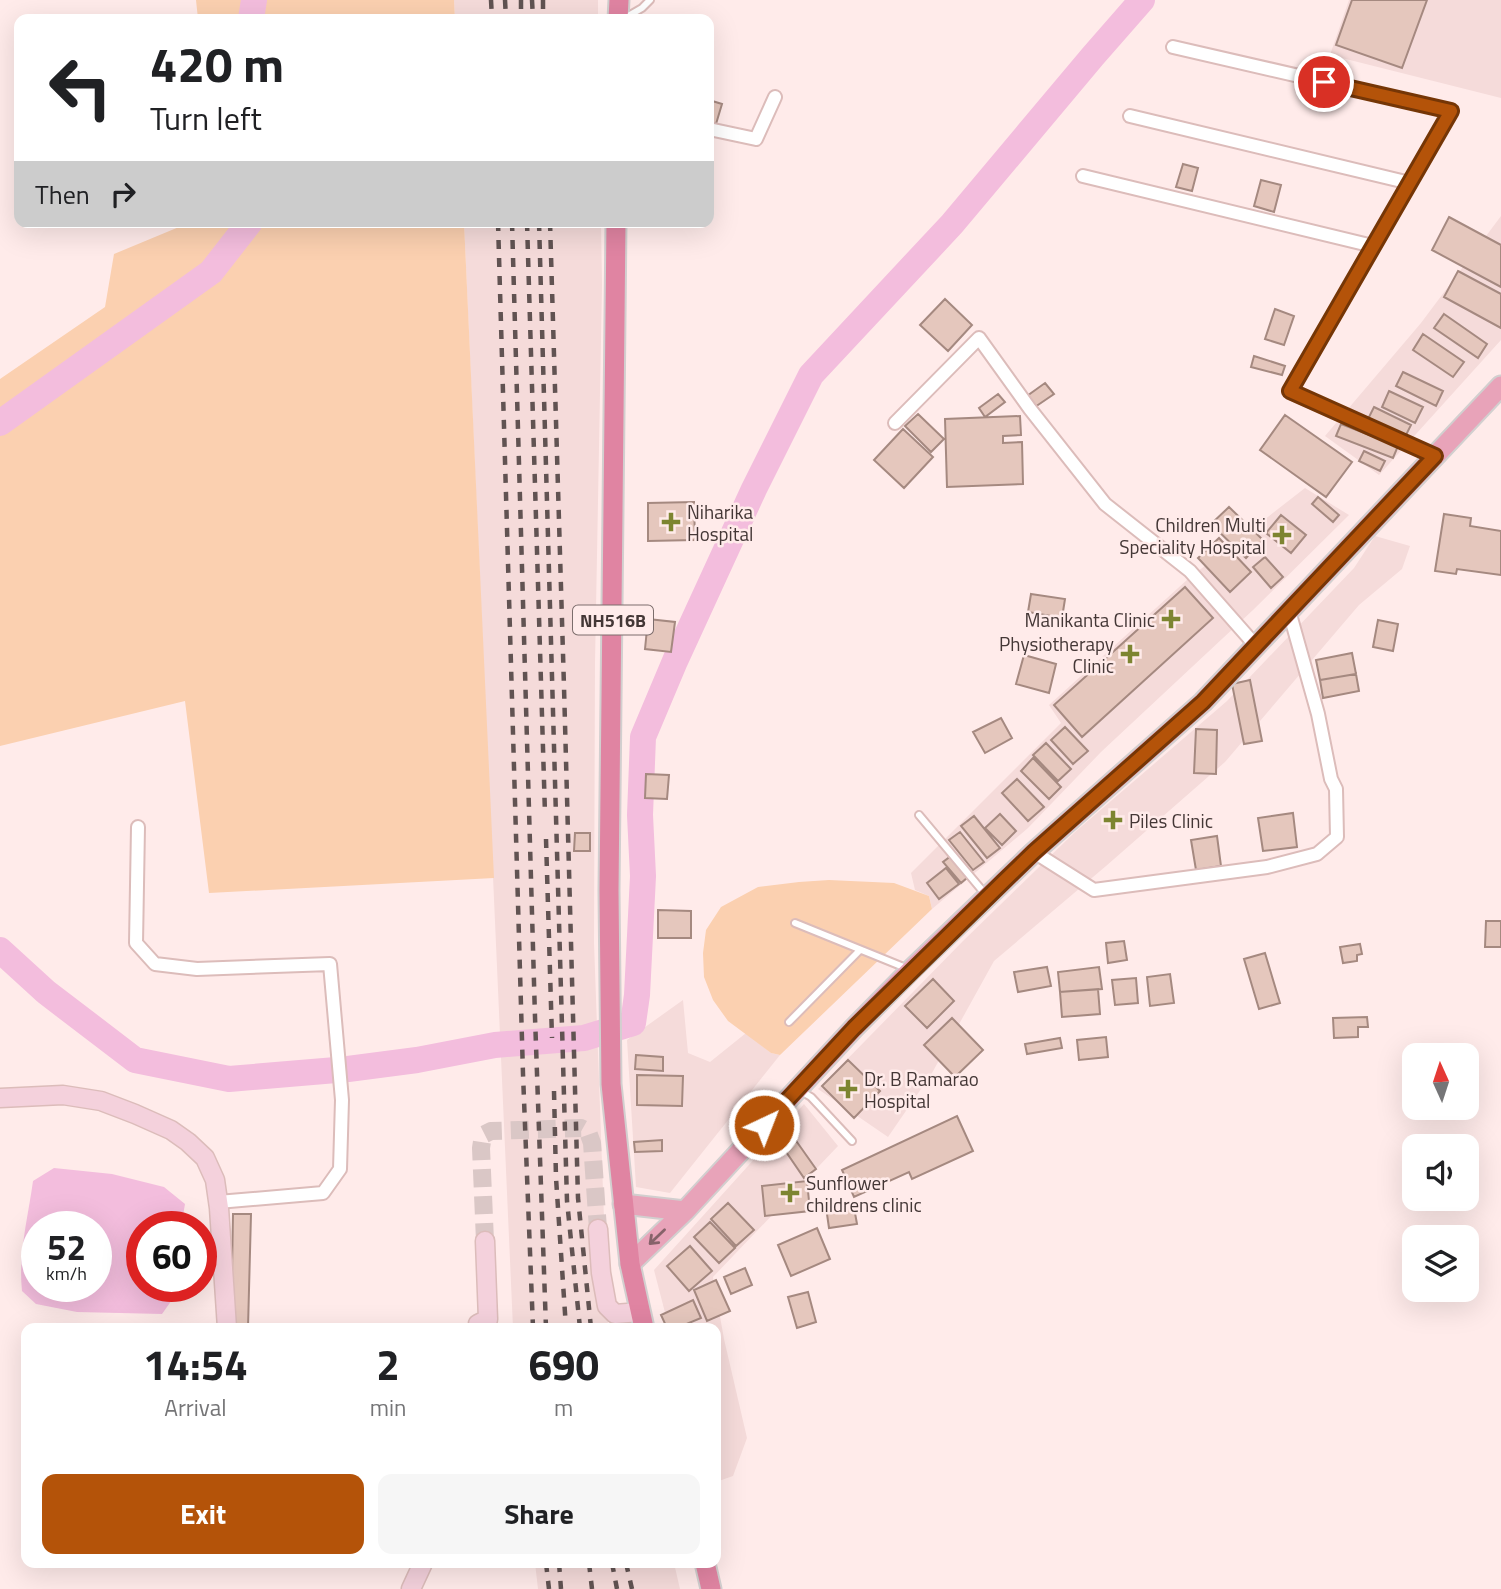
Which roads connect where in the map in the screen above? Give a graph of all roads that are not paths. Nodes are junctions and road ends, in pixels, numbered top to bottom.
1 (650, 0) edge
2 (630, 14) edge
3 (1173, 47) dead end
4 (775, 97) dead end
5 (1130, 116) dead end
6 (714, 130) edge
7 (1083, 176) dead end
8 (1410, 183) junction
9 (616, 228) edge
10 (1373, 246) junction
11 (1501, 386) edge
12 (895, 423) dead end
13 (1435, 456) junction
14 (1289, 611) junction
15 (1256, 646) junction
16 (919, 815) dead end
17 (138, 827) dead end
18 (1034, 852) junction
19 (987, 897) junction
20 (795, 923) dead end
21 (860, 950) junction
22 (912, 970) junction
23 (789, 1022) dead end
24 (797, 1089) junction
25 (0, 1098) edge
26 (852, 1141) dead end
27 (218, 1202) junction
28 (623, 1204) junction
29 (685, 1211) junction
30 (598, 1229) tunnel mouth
31 (485, 1241) tunnel mouth
32 (630, 1264) junction
33 (642, 1320) edge
34 (226, 1323) edge
35 (480, 1323) edge
36 (421, 1568) edge
37 (706, 1568) edge
38 (411, 1589) edge
39 (711, 1589) edge

1 - 2 lane
3 - 8 street
4 - 6 street
5 - 8 street
7 - 10 street
8 - 10 street
9 - 28 highway, NH516B
10 - 13 street
11 - 13 main road
12 - 15 street
13 - 14 main road
14 - 15 main road
14 - 18 street
15 - 18 main road
16 - 19 lane
17 - 27 street
18 - 19 main road
19 - 22 main road
20 - 21 lane
21 - 22 lane
21 - 23 lane
22 - 24 main road
24 - 26 lane
24 - 29 main road
25 - 27 main road
27 - 34 main road
28 - 29 main road
28 - 32 highway, NH516B
29 -> 32 main road
30 - 33 main road
31 - 35 main road
32 - 33 highway, NH516B
36 - 38 main road
37 - 39 highway

